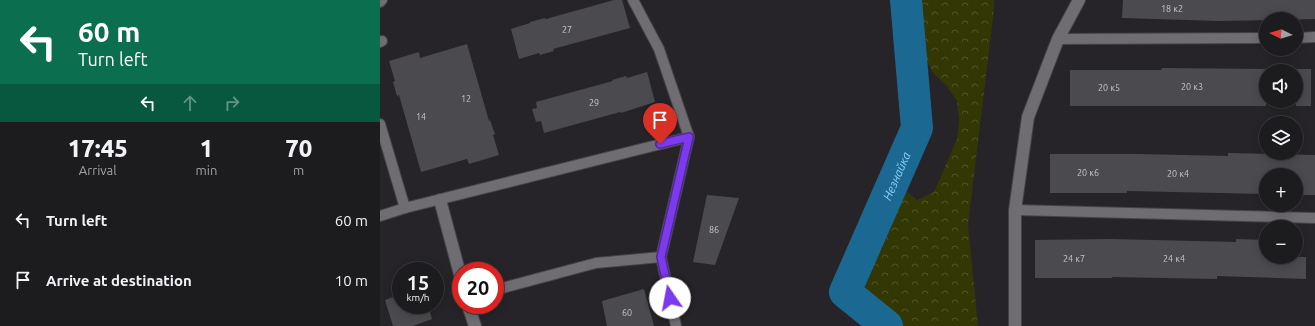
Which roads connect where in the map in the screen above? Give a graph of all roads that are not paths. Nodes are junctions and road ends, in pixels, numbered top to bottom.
1 (382, 0) edge
2 (633, 0) edge
3 (1079, 0) edge
4 (380, 2) edge
5 (1315, 37) edge
6 (1259, 38) edge
7 (1303, 38) edge
8 (1058, 39) junction
9 (380, 124) edge
10 (689, 137) junction
11 (440, 200) junction
12 (405, 208) junction
13 (1015, 210) junction
14 (380, 216) edge
15 (1315, 218) edge
16 (661, 257) junction
17 (457, 262) edge
18 (504, 288) edge
19 (471, 314) edge
20 (475, 326) edge
21 (676, 326) edge
22 (1015, 326) edge

1 - 4 lane
2 - 10 lane
3 - 8 street
5 - 7 lane
6 - 8 lane
8 - 13 street
9 - 12 lane
10 - 11 lane
10 - 16 lane
11 - 12 lane
11 - 17 street
12 - 14 lane
13 - 15 lane
13 - 22 street
16 - 18 lane
16 - 21 lane
19 - 20 street

